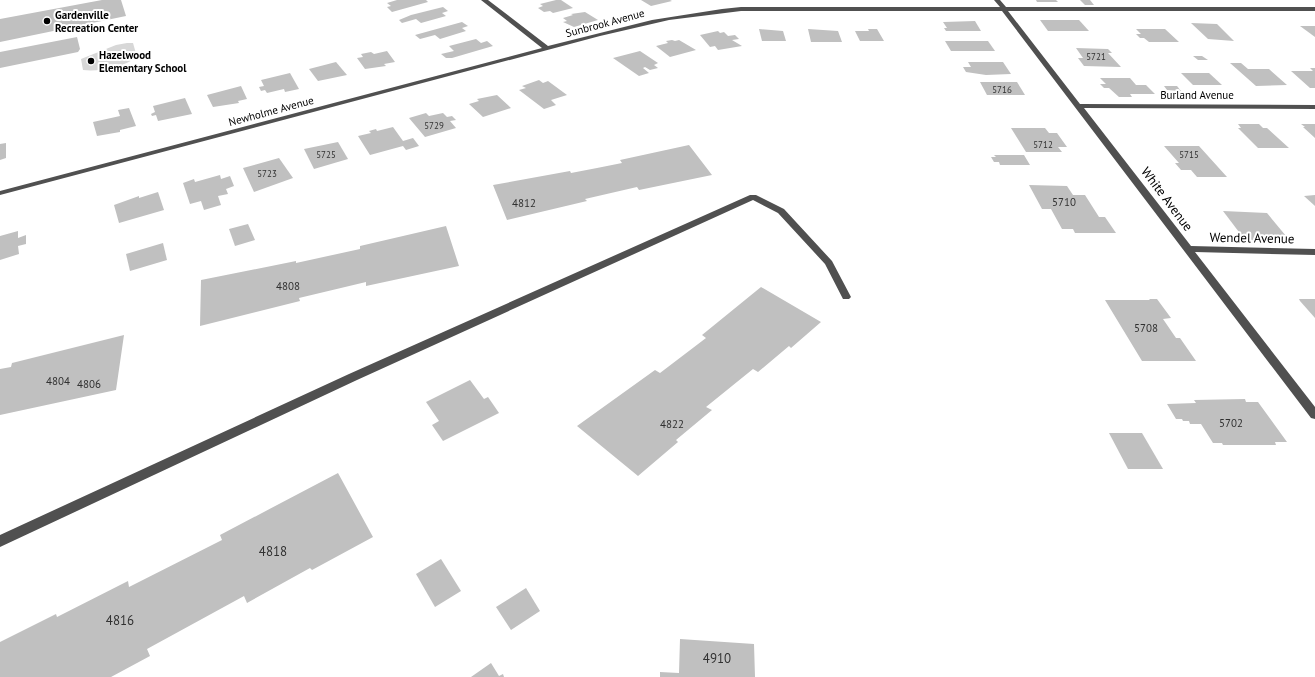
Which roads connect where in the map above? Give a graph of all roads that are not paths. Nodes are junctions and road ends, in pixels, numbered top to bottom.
1 (484, 0) edge
2 (997, 0) edge
3 (1315, 9) edge
4 (1005, 10) junction
5 (548, 49) junction
6 (1079, 106) junction
7 (1315, 107) edge
8 (0, 193) edge
9 (1189, 249) junction
10 (1315, 252) edge
11 (846, 297) dead end
12 (1315, 415) edge
13 (0, 541) edge

1 - 5 street
2 - 4 street, White Avenue
3 - 4 street, Sunbrook Avenue
4 - 5 street, Sunbrook Avenue
4 - 6 street, White Avenue
5 - 8 street, Newholme Avenue
6 - 7 street, Burland Avenue
6 - 9 street, White Avenue
9 - 10 street, Wendel Avenue
9 - 12 street, White Avenue
11 - 13 street

